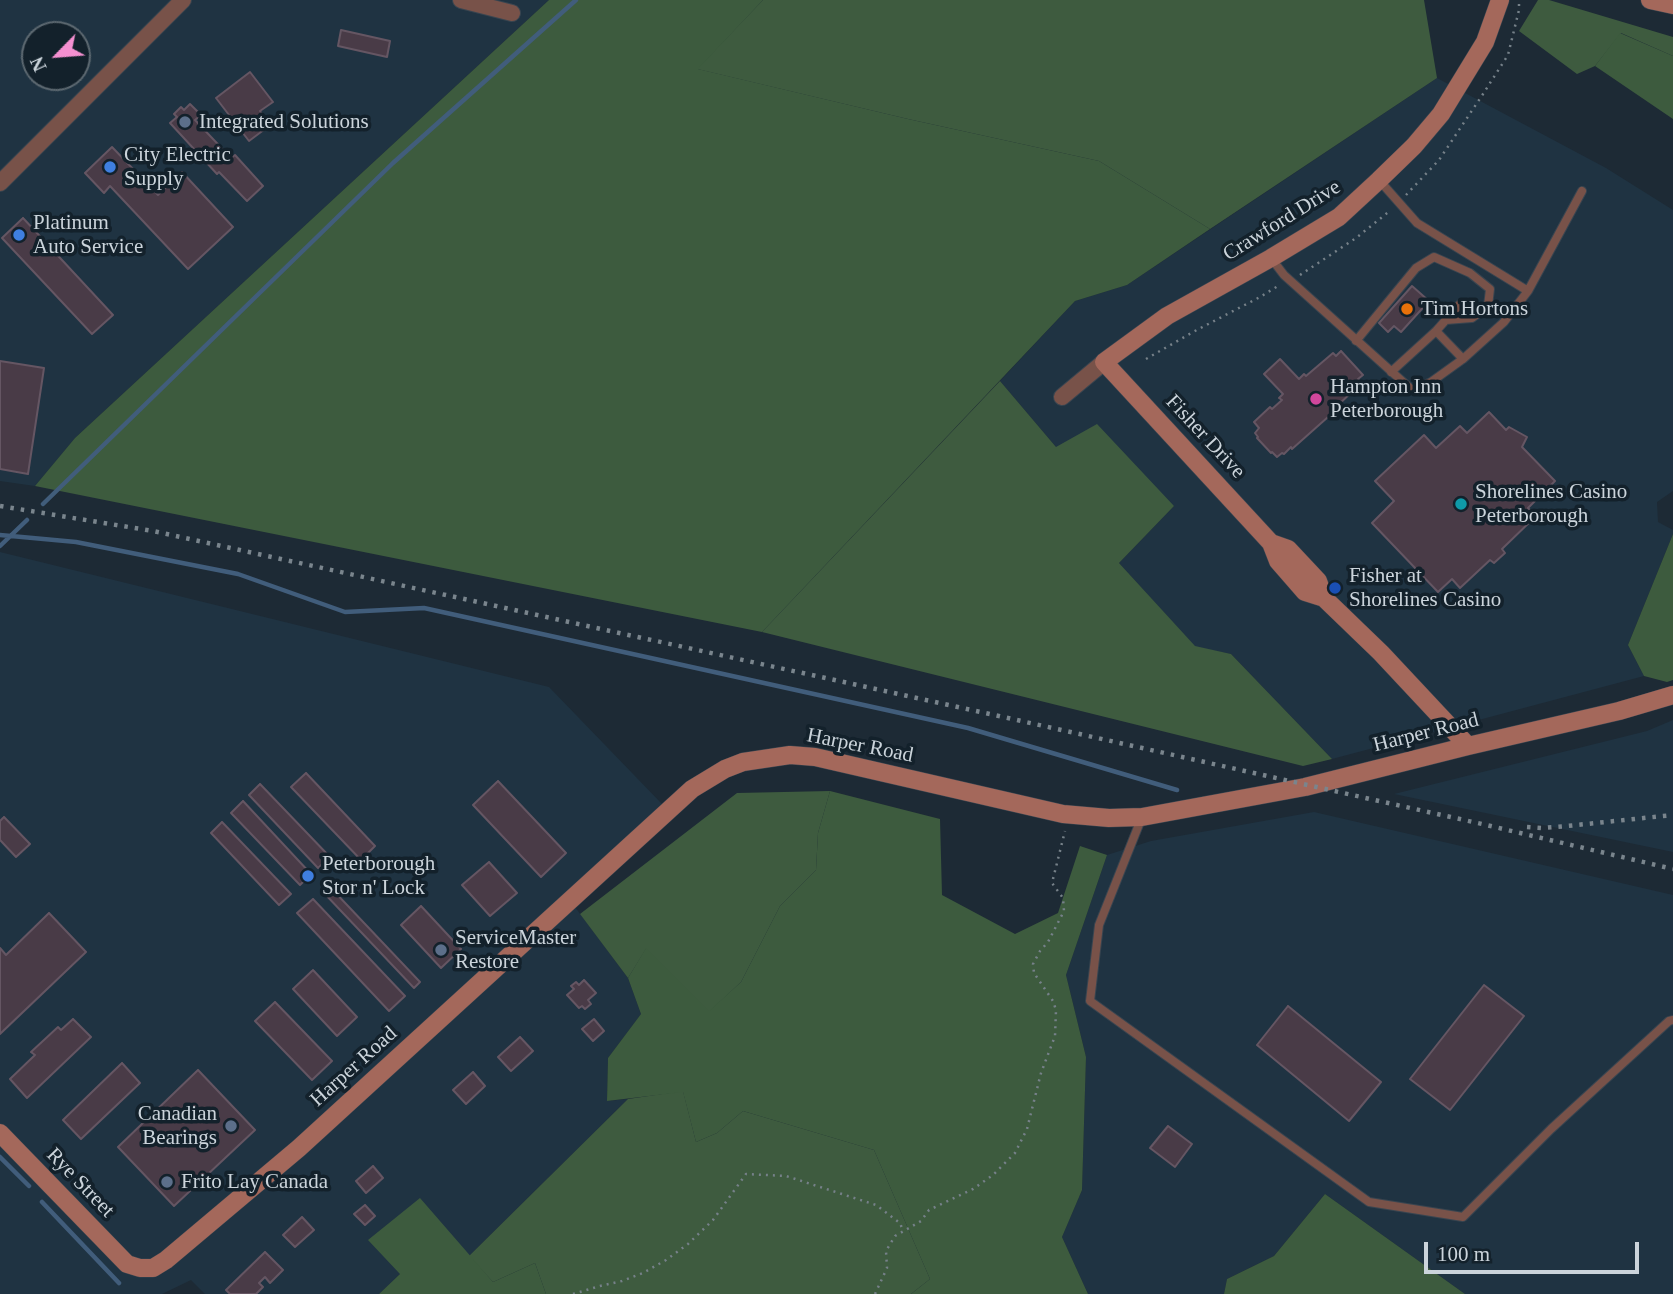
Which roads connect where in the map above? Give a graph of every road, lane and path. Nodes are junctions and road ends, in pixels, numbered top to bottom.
1 (183, 0) edge
2 (461, 0) edge
3 (1500, 0) edge
4 (1650, 0) edge
5 (1673, 5) edge
6 (512, 13) dead end
7 (1380, 180) junction
8 (0, 183) edge
9 (1583, 191) dead end
10 (1271, 258) junction
11 (1528, 291) junction
12 (1460, 304) dead end
13 (1446, 320) junction
14 (1436, 331) junction
15 (1356, 341) junction
16 (1463, 359) junction
17 (1104, 362) junction
18 (1391, 372) junction
19 (1062, 397) dead end
20 (1673, 695) edge
21 (1468, 746) junction
22 (1142, 817) junction
23 (1067, 825) dead end
24 (1673, 1020) edge
25 (0, 1133) edge
26 (903, 1231) junction
27 (127, 1264) joint
28 (573, 1294) edge
29 (875, 1294) edge

1 - 8 street
2 - 6 street
3 - 7 street, Crawford Drive
4 - 5 street
7 - 10 street, Crawford Drive
7 - 11 lane
9 - 11 lane
10 - 15 lane
10 - 17 street, Crawford Drive
11 - 16 lane
12 - 13 lane
13 - 14 lane
13 - 15 lane
14 - 16 lane
14 - 18 lane
15 - 18 lane
16 - 18 lane
17 - 19 street, Crawford Drive
17 - 21 street, Fisher Drive
20 - 21 street, Harper Road
21 - 22 street, Harper Road
22 - 24 lane
22 - 27 street, Harper Road
23 - 26 path
25 - 27 street, Rye Street
26 - 28 path
26 - 29 path

